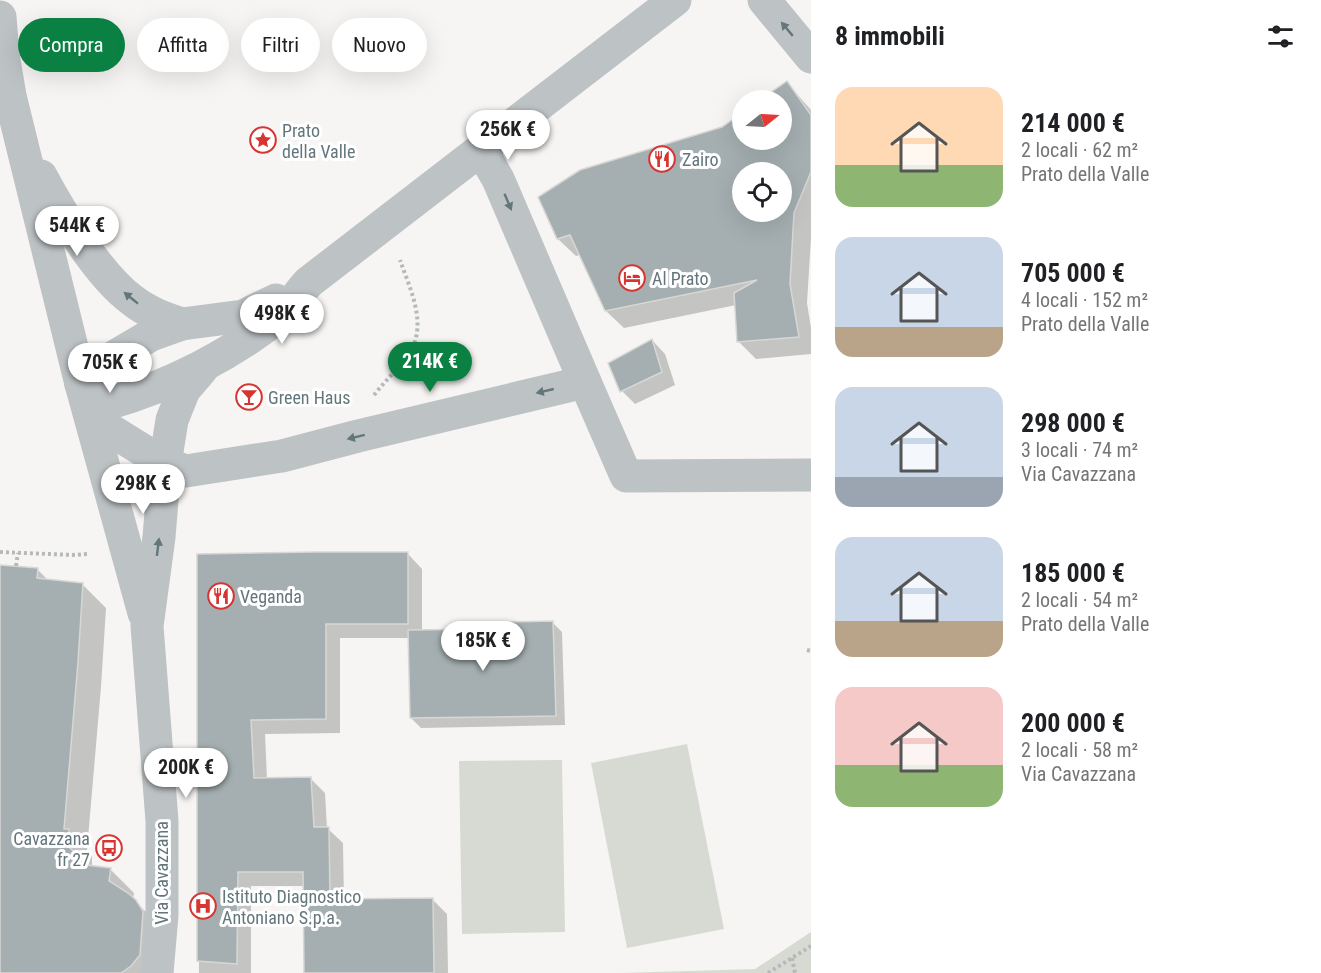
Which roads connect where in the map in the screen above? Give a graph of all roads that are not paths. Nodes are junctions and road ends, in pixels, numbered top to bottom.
1 (675, 0) edge
2 (764, 0) edge
3 (0, 17) edge
4 (811, 57) edge
5 (0, 97) edge
6 (22, 143) junction
7 (482, 150) junction
8 (309, 282) junction
9 (182, 324) junction
10 (215, 358) junction
11 (81, 384) junction
12 (591, 395) junction
13 (91, 418) junction
14 (165, 464) junction
15 (811, 475) edge
16 (147, 626) junction
17 (157, 973) edge

1 - 7 street
4 -> 2 street
3 - 6 street
5 - 6 street
9 -> 6 street
6 - 11 street
7 - 8 street
7 -> 12 street
8 - 9 street
8 - 10 street
9 - 11 street
10 - 11 street
10 - 14 street, Via Cavazzana
11 - 13 street
12 -> 14 street
12 - 15 street
13 - 14 street
13 - 16 street
16 -> 14 street, Via Cavazzana
16 - 17 street, Via Cavazzana

